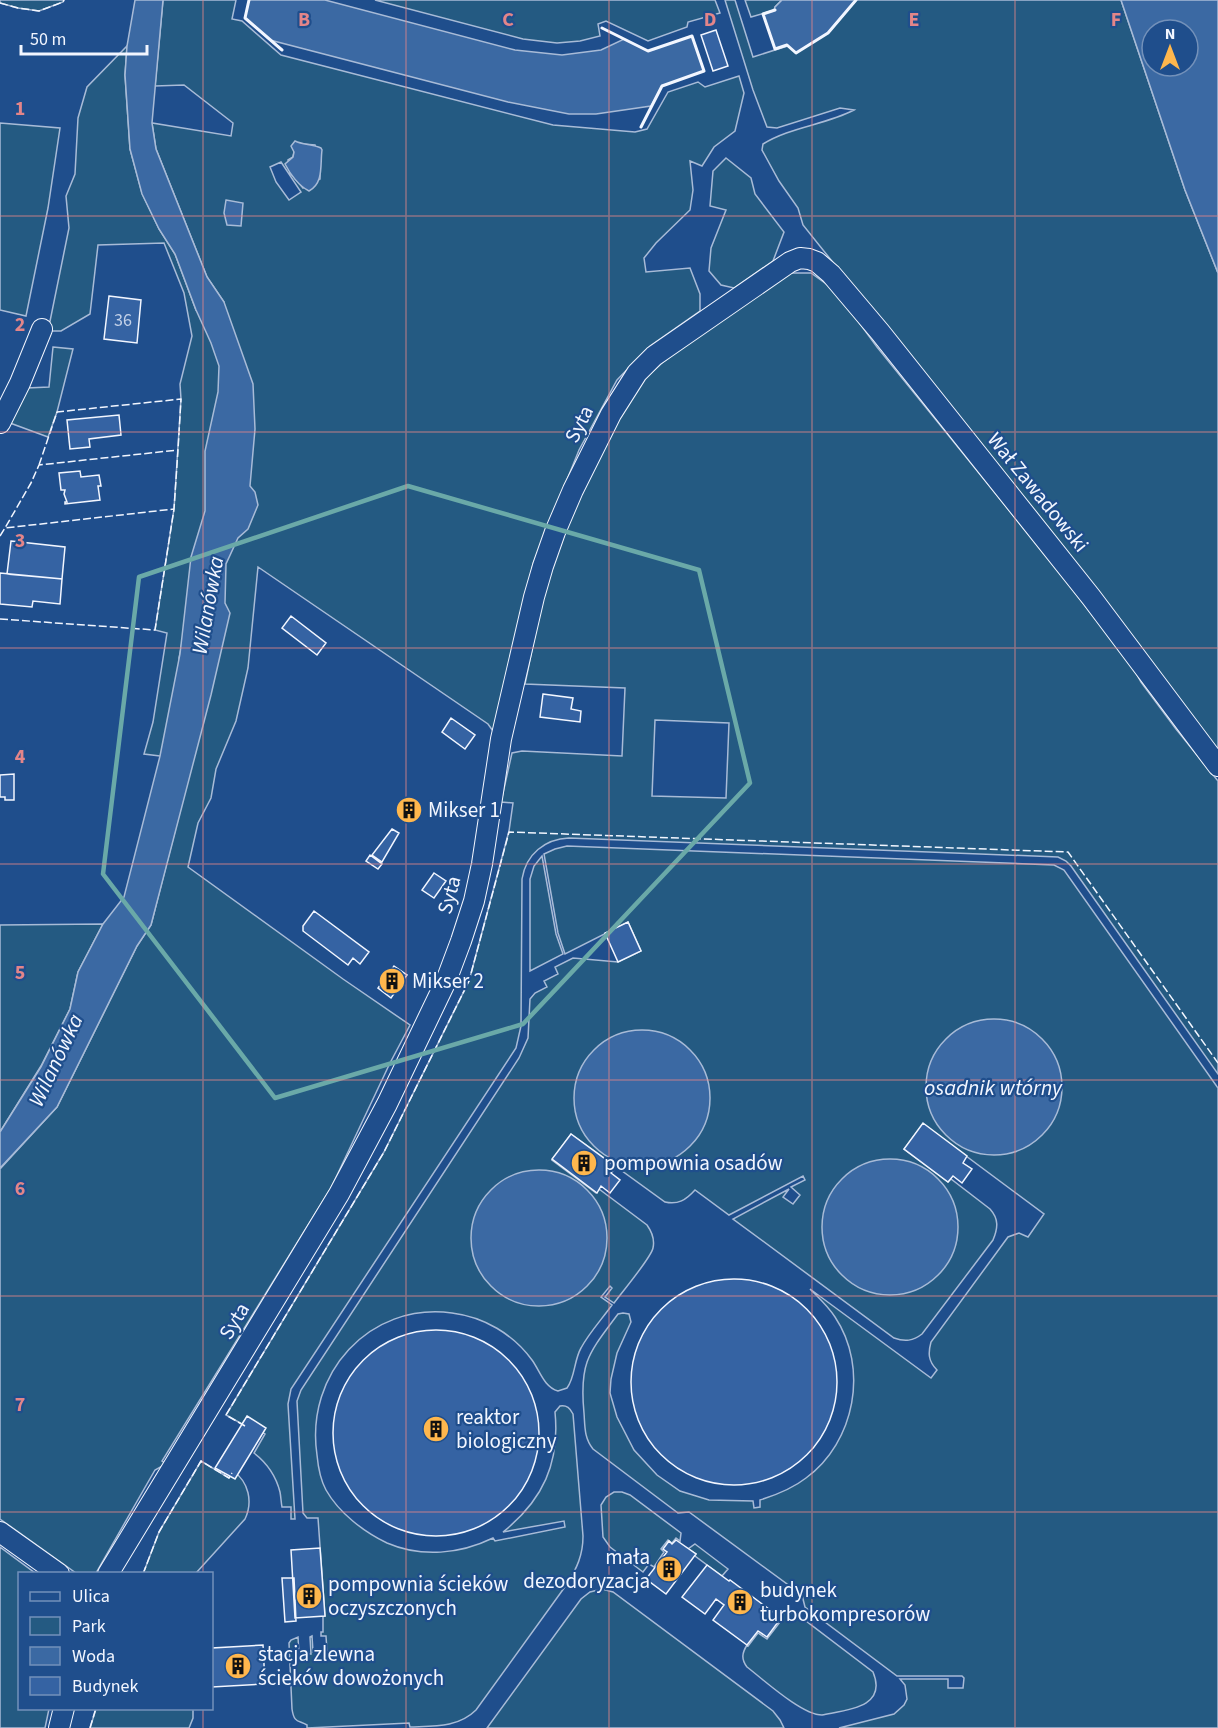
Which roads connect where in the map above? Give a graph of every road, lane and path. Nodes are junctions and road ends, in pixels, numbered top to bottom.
1 (809, 259) joint
2 (42, 329) dead end
3 (0, 423) edge
4 (1218, 766) edge
5 (0, 1532) edge
6 (56, 1572) edge
7 (109, 1572) edge
8 (64, 1710) edge
9 (59, 1728) edge

1 - 4 street, Wał Zawadowski
1 - 7 street, Syta
2 - 3 street
5 - 6 street
8 - 9 street

